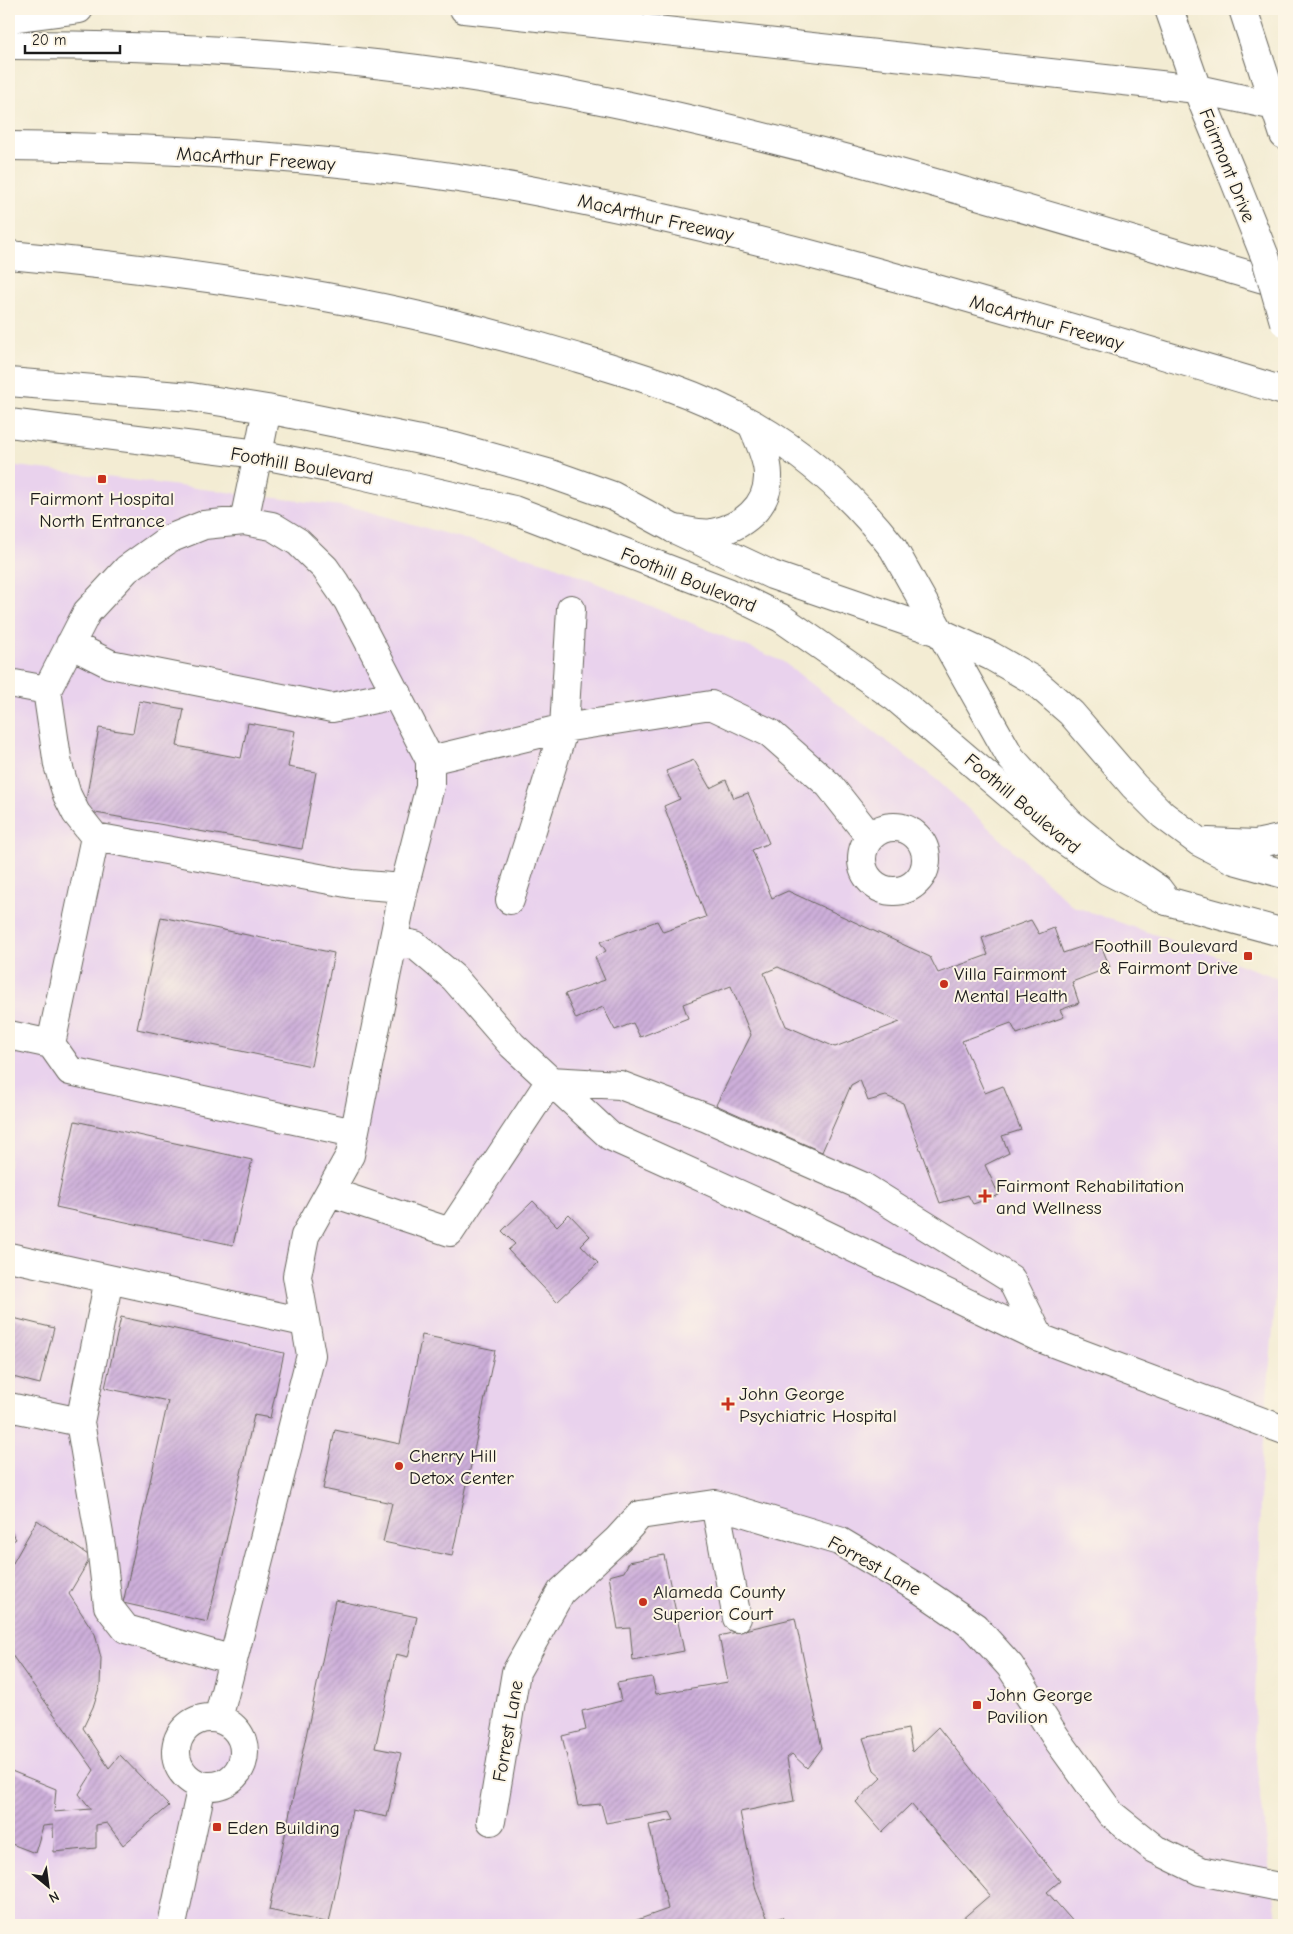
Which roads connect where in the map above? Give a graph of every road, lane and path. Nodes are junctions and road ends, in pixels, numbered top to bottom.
1 (79, 9) edge
2 (464, 9) edge
3 (1168, 9) edge
4 (1243, 9) edge
5 (9, 18) edge
6 (9, 45) edge
7 (1197, 89) junction
8 (1279, 106) edge
9 (1284, 135) edge
10 (9, 146) edge
11 (9, 255) edge
12 (1284, 285) edge
13 (1284, 322) edge
14 (9, 382) edge
15 (1284, 391) edge
16 (266, 409) junction
17 (9, 423) edge
18 (752, 424) junction
19 (258, 454) junction
20 (244, 521) junction
21 (674, 529) junction
22 (571, 609) dead end
23 (941, 633) junction
24 (70, 644) junction
25 (9, 682) edge
26 (48, 690) junction
27 (398, 694) junction
28 (564, 728) junction
29 (430, 760) junction
30 (96, 837) junction
31 (870, 837) dead end
32 (1284, 838) edge
33 (1199, 842) junction
34 (1284, 874) edge
35 (404, 888) junction
36 (510, 900) dead end
37 (1168, 901) junction
38 (1284, 933) edge
39 (395, 941) junction
40 (9, 1035) edge
41 (51, 1044) junction
42 (550, 1080) junction
43 (354, 1133) junction
44 (330, 1192) junction
45 (9, 1257) edge
46 (110, 1279) junction
47 (304, 1322) junction
48 (1040, 1338) junction
49 (9, 1408) edge
50 (80, 1422) junction
51 (1284, 1430) edge
52 (715, 1504) junction
53 (737, 1618) dead end
54 (233, 1660) junction
55 (218, 1719) junction
56 (202, 1785) junction
57 (491, 1821) dead end
58 (1284, 1888) edge
59 (172, 1925) edge

1 - 5 main road
2 - 7 main road
3 - 7 main road, Fairmont Drive
4 - 8 main road
6 - 12 main road
7 - 8 main road
7 - 13 main road, Fairmont Drive, bridge
8 - 9 main road
10 - 15 main road, MacArthur Freeway
11 - 18 main road
14 - 16 main road, Foothill Boulevard
16 - 19 main road
16 - 21 main road, Foothill Boulevard
17 - 19 main road, Foothill Boulevard
18 - 21 main road
18 - 23 main road
19 - 20 main road
19 - 37 main road, Foothill Boulevard
20 - 24 main road
20 - 27 main road
21 - 23 main road, Foothill Boulevard
22 - 28 main road
23 - 33 main road, Foothill Boulevard
23 - 37 main road
24 - 26 main road
24 - 27 main road
25 - 26 main road
26 - 30 main road
27 - 29 main road
28 - 29 main road
28 - 31 main road
28 - 36 main road
29 - 35 main road
30 - 35 main road
30 - 41 main road
32 - 33 main road
33 - 34 main road, Foothill Boulevard
35 - 39 main road
37 - 38 main road, Foothill Boulevard
39 - 42 main road
39 - 43 main road
40 - 41 main road
41 - 43 main road
42 - 44 main road
42 - 48 main road
42 - 48 main road
43 - 44 main road
44 - 47 main road
45 - 46 main road
46 - 47 main road
46 - 50 main road
47 - 54 main road
48 - 51 main road
49 - 50 main road
50 - 54 main road
52 - 53 main road
52 - 57 main road, Forrest Lane
52 - 58 main road, Forrest Lane
54 - 55 main road
55 - 56 main road
55 - 56 main road
56 - 59 main road

